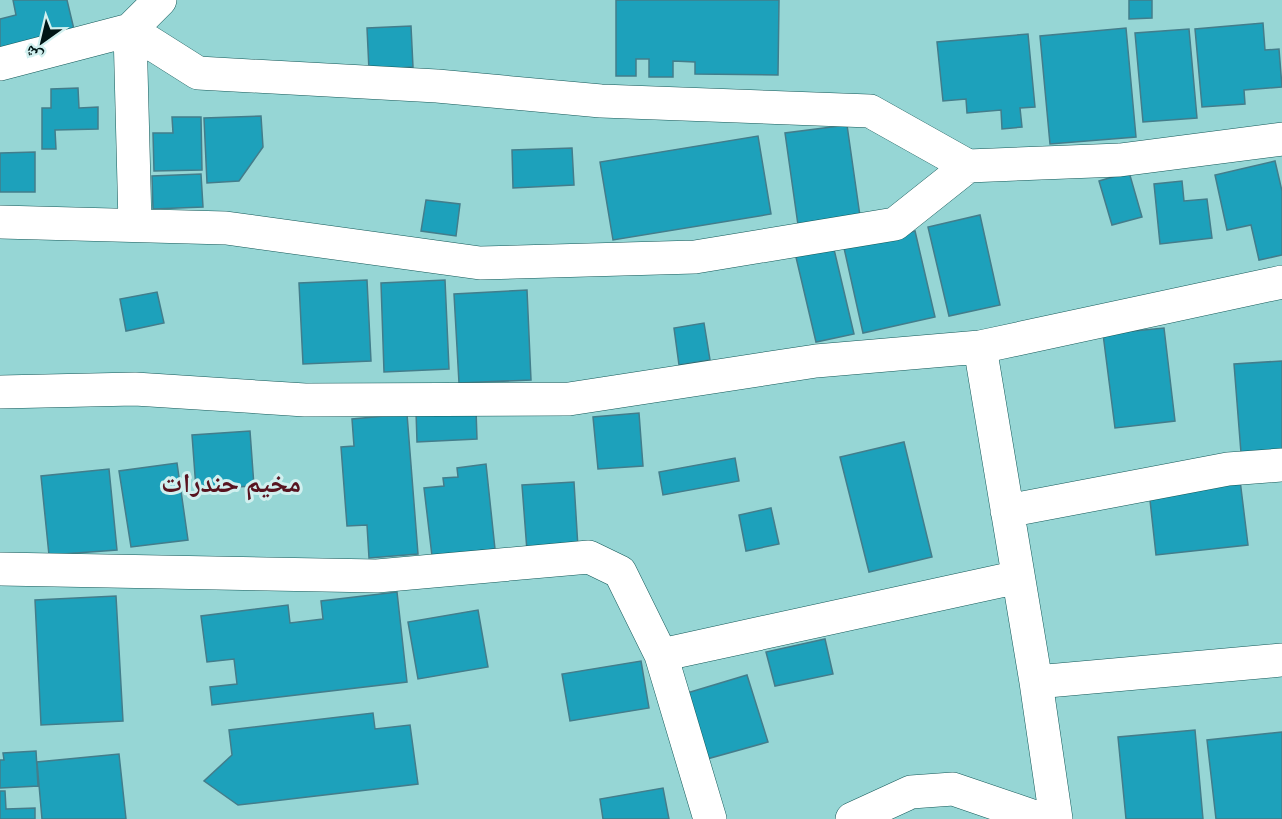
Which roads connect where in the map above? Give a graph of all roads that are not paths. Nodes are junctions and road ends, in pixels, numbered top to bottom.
1 (160, 0) edge
2 (130, 30) junction
3 (0, 64) edge
4 (1282, 139) edge
5 (968, 166) junction
6 (0, 222) edge
7 (135, 224) junction
8 (1282, 282) edge
9 (980, 347) junction
10 (0, 392) edge
11 (1282, 465) edge
12 (1007, 511) junction
13 (0, 569) edge
14 (1018, 576) junction
15 (661, 655) junction
16 (1282, 660) edge
17 (1036, 682) junction
18 (1039, 818) edge
19 (710, 819) edge
20 (852, 819) edge

1 - 2 street
2 - 3 street
2 - 5 street
2 - 7 street
4 - 5 street
5 - 7 street
6 - 7 street
8 - 9 street
9 - 10 street
9 - 12 street
11 - 12 street
12 - 14 street
13 - 15 street
14 - 15 street
14 - 17 street
15 - 19 street
16 - 17 street
17 - 18 street
18 - 20 street

